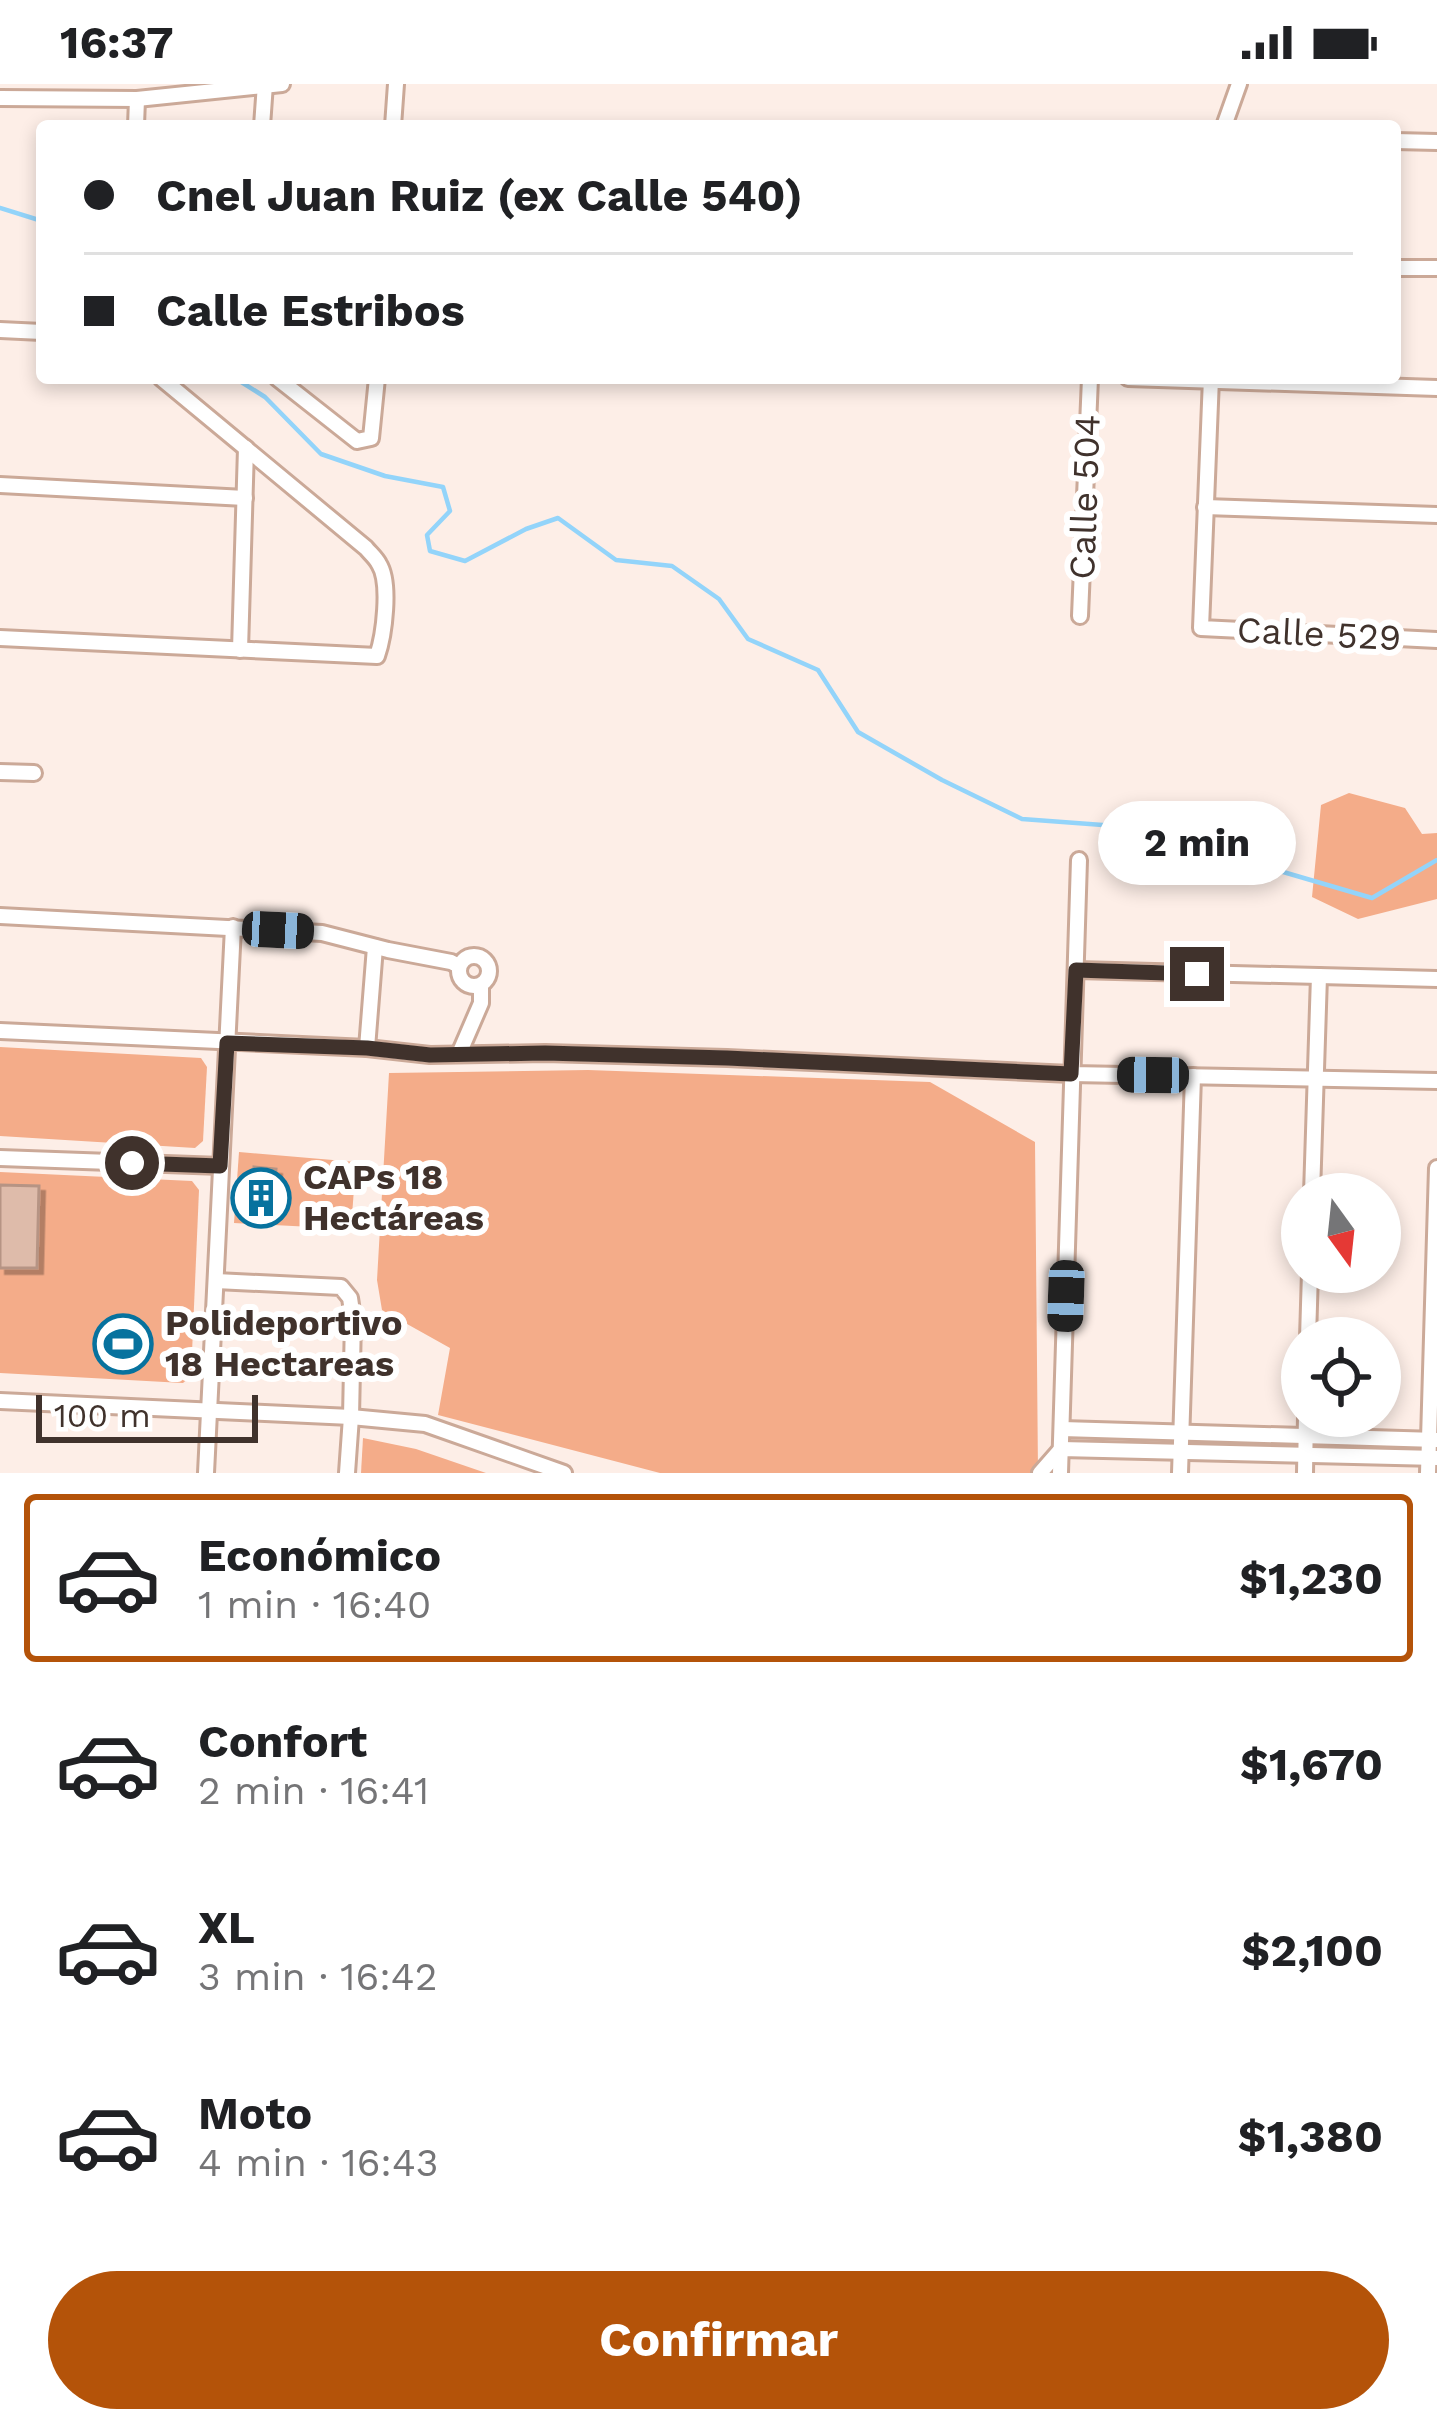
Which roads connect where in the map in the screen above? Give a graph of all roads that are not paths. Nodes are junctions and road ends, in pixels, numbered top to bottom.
1 (282, 84) edge
2 (396, 84) edge
3 (1239, 84) edge
4 (265, 85) edge
5 (0, 98) edge
6 (137, 99) junction
7 (136, 120) edge
8 (262, 120) edge
9 (393, 120) edge
10 (1226, 120) edge
11 (1401, 141) edge
12 (1437, 142) edge
13 (1401, 268) edge
14 (1437, 268) edge
15 (0, 330) edge
16 (36, 332) edge
17 (168, 384) edge
18 (286, 384) edge
19 (376, 384) edge
20 (1090, 384) edge
21 (1211, 384) edge
22 (1338, 384) edge
23 (1437, 388) edge
24 (246, 448) junction
25 (0, 485) edge
26 (245, 498) junction
27 (1205, 507) junction
28 (1437, 514) edge
29 (1080, 616) dead end
30 (0, 638) edge
31 (1437, 640) edge
32 (240, 650) junction
33 (0, 772) edge
34 (34, 773) dead end
35 (1079, 860) dead end
36 (0, 916) edge
37 (233, 927) junction
38 (381, 949) junction
39 (459, 966) junction
40 (1076, 970) junction
41 (1318, 976) junction
42 (1437, 979) edge
43 (481, 986) junction
44 (0, 1031) edge
45 (227, 1043) junction
46 (367, 1048) junction
47 (459, 1054) junction
48 (1071, 1074) junction
49 (1193, 1076) junction
50 (1316, 1078) junction
51 (1437, 1081) edge
52 (0, 1158) edge
53 (220, 1166) junction
54 (1437, 1168) edge
55 (1313, 1173) edge
56 (215, 1281) junction
57 (0, 1401) edge
58 (207, 1409) junction
59 (351, 1417) junction
60 (1062, 1429) junction
61 (1182, 1433) junction
62 (1281, 1435) edge
63 (1306, 1437) edge
64 (1338, 1437) edge
65 (1433, 1440) edge
66 (1061, 1449) junction
67 (1181, 1450) junction
68 (1305, 1454) junction
69 (1431, 1463) edge
70 (206, 1473) edge
71 (347, 1473) edge
72 (564, 1473) edge
73 (1040, 1473) edge
74 (1060, 1473) edge
75 (1180, 1473) edge
76 (1305, 1473) edge

1 - 4 street
2 - 9 street
3 - 10 street
4 - 6 street
4 - 8 street
5 - 6 street
6 - 7 street
11 - 12 street
13 - 14 street
15 - 16 street
17 - 24 street
18 - 19 street
20 - 29 street, Calle 504
21 - 27 street
22 - 23 street
24 - 26 street
24 - 32 street
25 - 26 street
26 - 32 street
27 - 28 street
27 - 31 street, Calle 529
30 - 32 street
33 - 34 street
35 - 40 street
36 - 37 street
37 - 38 street
37 - 45 street
38 - 39 street
38 - 46 street
39 - 43 street
39 - 43 street
40 - 41 street
40 - 48 street
41 - 42 street
41 - 50 street
43 - 47 street
44 - 45 street
45 - 46 street
45 - 53 street
46 - 47 street
47 - 48 street
48 - 49 street
48 - 60 street
49 - 50 street
49 - 61 street
50 - 51 street
50 - 55 street
52 - 53 street
53 - 56 street
54 - 65 street
56 - 58 street
56 - 59 street
57 - 58 street
58 - 59 street
58 - 70 street
59 - 71 street
59 - 72 street
60 - 61 street
60 - 66 street
61 - 62 street
61 - 67 street
63 - 68 street
64 - 65 street
65 - 69 street
66 - 67 street
66 - 73 street
66 - 74 street
67 - 68 street
67 - 75 street
68 - 69 street
68 - 76 street

